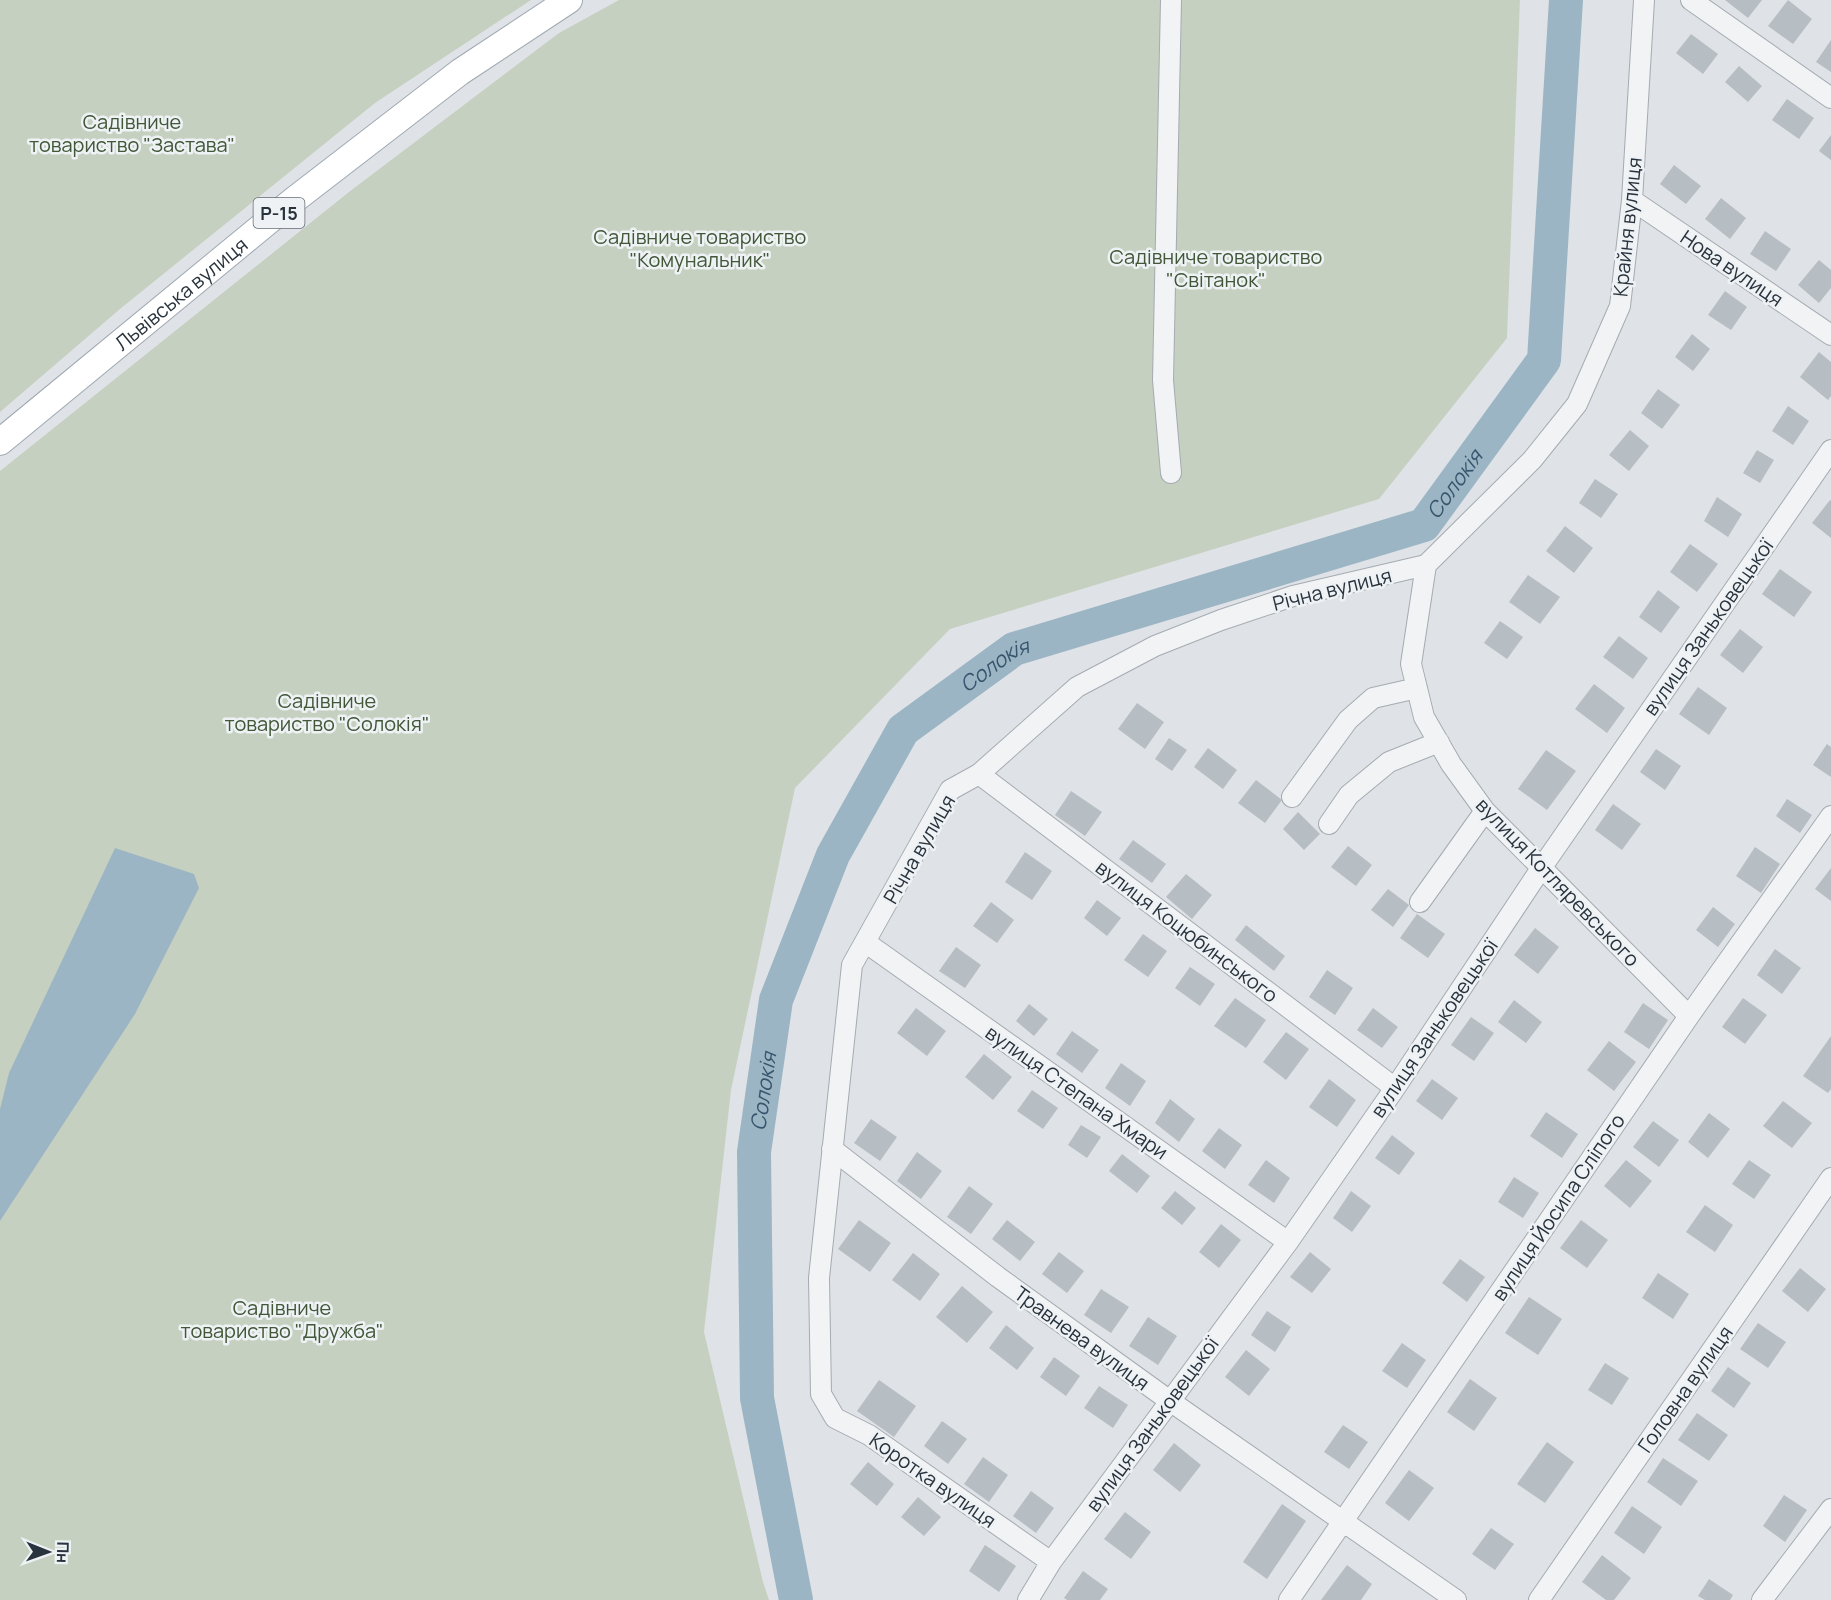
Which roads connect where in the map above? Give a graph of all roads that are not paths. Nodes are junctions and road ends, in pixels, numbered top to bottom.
1 (569, 0) edge
2 (1171, 0) edge
3 (1644, 0) edge
4 (1691, 0) edge
5 (1831, 98) edge
6 (1632, 200) junction
7 (1831, 335) edge
8 (0, 442) edge
9 (1831, 450) edge
10 (1171, 473) dead end
11 (1426, 565) junction
12 (1417, 688) junction
13 (1439, 742) junction
14 (979, 774) junction
15 (1292, 797) dead end
16 (1485, 811) junction
17 (1831, 816) edge
18 (1329, 824) dead end
19 (1542, 867) junction
20 (1420, 902) dead end
21 (865, 942) junction
22 (1689, 1016) junction
23 (1395, 1088) junction
24 (832, 1149) junction
25 (1831, 1178) edge
26 (1288, 1242) junction
27 (821, 1394) joint
28 (1170, 1401) junction
29 (1831, 1509) edge
30 (1342, 1520) junction
31 (1051, 1562) junction
32 (1028, 1600) edge
33 (1288, 1600) edge
34 (1456, 1600) edge
35 (1539, 1600) edge
36 (1762, 1600) edge

1 - 8 main road, Львівська вулиця / Р-15
2 - 10 street
3 - 6 street, Крайня вулиця
4 - 5 street
6 - 7 street, Нова вулиця
6 - 11 street, Крайня вулиця
9 - 19 street, вулиця Заньковецької
11 - 12 street, вулиця Котляревського
11 - 14 street, Річна вулиця
12 - 13 street, вулиця Котляревського
12 - 15 street
13 - 16 street, вулиця Котляревського
13 - 18 street
14 - 21 street, Річна вулиця
14 - 23 street, вулиця Коцюбинського
16 - 19 street, вулиця Котляревського
16 - 20 street
17 - 22 street, вулиця Йосипа Сліпого
19 - 22 street, вулиця Котляревського
19 - 23 street, вулиця Заньковецької
21 - 24 street, Річна вулиця
21 - 26 street, вулиця Степана Хмари
22 - 30 street, вулиця Йосипа Сліпого
23 - 26 street, вулиця Заньковецької
24 - 27 street, Річна вулиця
24 - 28 street, Травнева вулиця
25 - 35 street, Головна вулиця
26 - 28 street, вулиця Заньковецької
27 - 31 street, Коротка вулиця
28 - 30 street, Травнева вулиця
28 - 31 street, вулиця Заньковецької
29 - 36 street
30 - 33 street, вулиця Йосипа Сліпого
30 - 34 street, Травнева вулиця
31 - 32 street, вулиця Заньковецької

